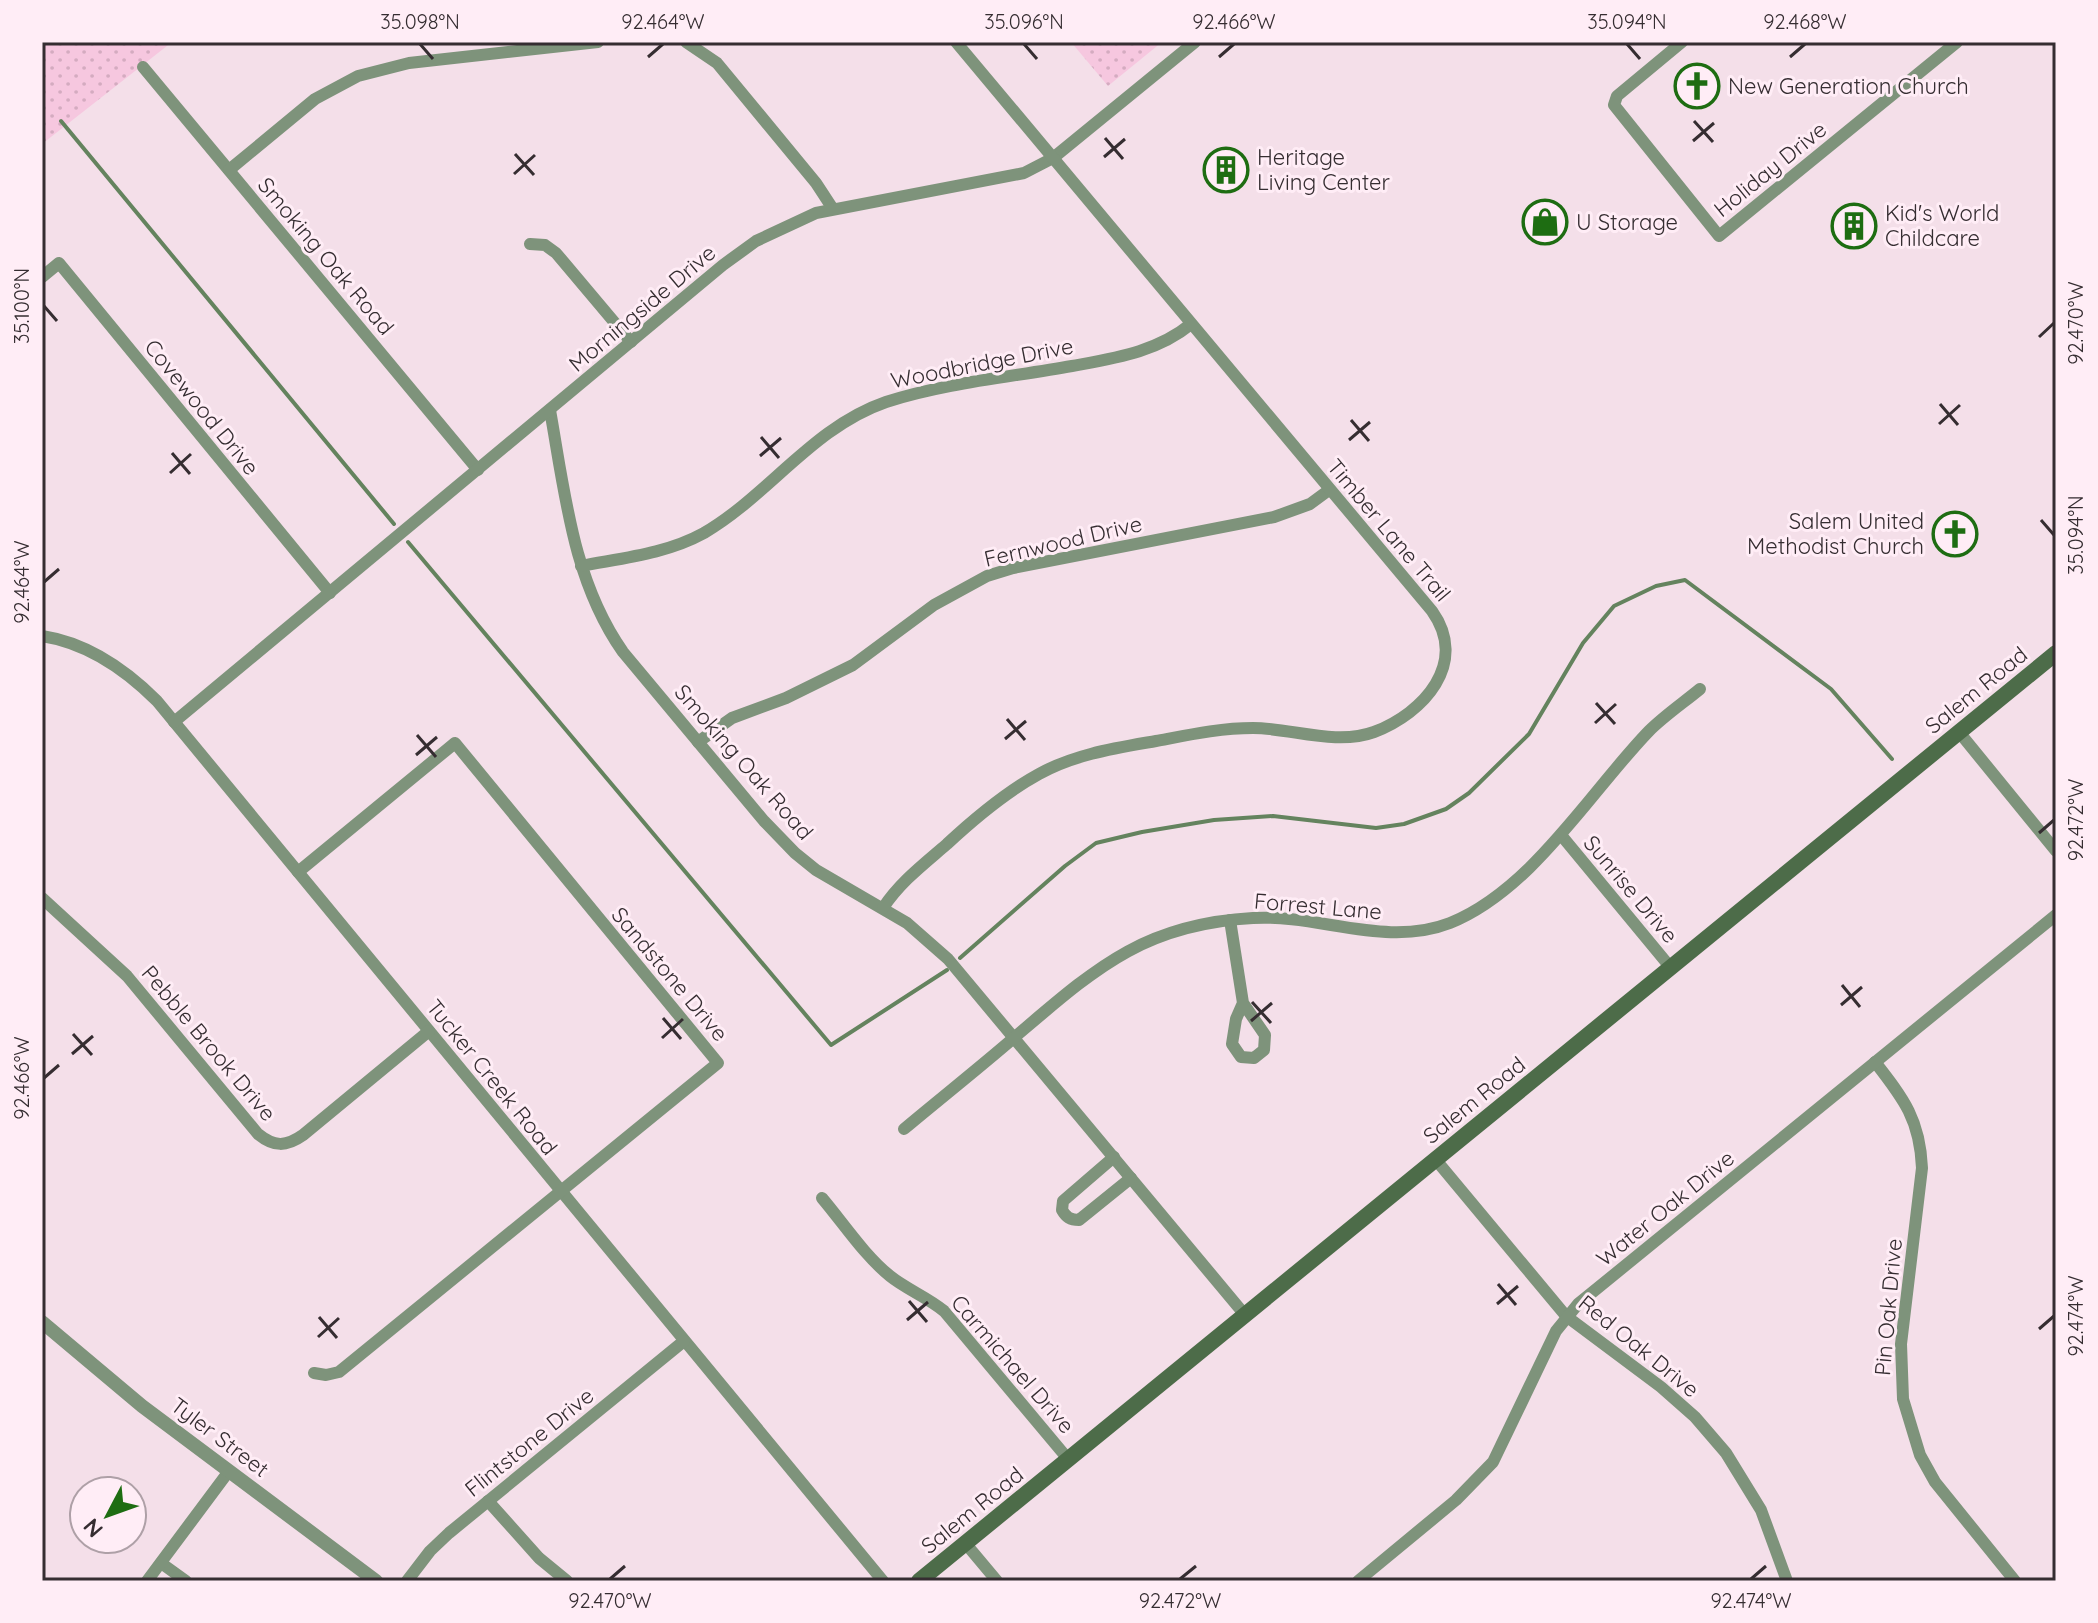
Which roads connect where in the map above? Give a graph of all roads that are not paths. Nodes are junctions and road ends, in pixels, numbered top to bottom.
1 (598, 42) edge
2 (686, 42) edge
3 (956, 42) edge
4 (1195, 42) edge
5 (1682, 42) edge
6 (1957, 42) edge
7 (143, 67) dead end
8 (1053, 158) junction
9 (229, 170) junction
10 (833, 209) junction
11 (530, 244) dead end
12 (42, 277) edge
13 (1191, 324) junction
14 (631, 342) junction
15 (550, 410) junction
16 (478, 470) junction
17 (1329, 490) junction
18 (581, 566) junction
19 (330, 593) junction
20 (42, 636) edge
21 (2056, 653) edge
22 (1700, 689) dead end
23 (174, 722) junction
24 (1959, 732) junction
25 (698, 742) junction
26 (1561, 835) junction
27 (2056, 851) edge
28 (298, 872) junction
29 (42, 898) edge
30 (883, 908) junction
31 (2056, 915) edge
32 (1230, 920) junction
33 (1671, 968) junction
34 (1243, 1003) dead end
35 (429, 1031) junction
36 (1014, 1038) junction
37 (1875, 1062) junction
38 (904, 1129) dead end
39 (1114, 1157) junction
40 (1436, 1160) junction
41 (1131, 1178) junction
42 (561, 1192) junction
43 (822, 1198) dead end
44 (1245, 1315) junction
45 (1566, 1316) junction
46 (42, 1322) edge
47 (684, 1341) junction
48 (314, 1373) dead end
49 (1068, 1459) junction
50 (229, 1471) junction
51 (488, 1501) junction
52 (966, 1544) junction
53 (161, 1563) junction
54 (147, 1581) edge
55 (186, 1581) edge
56 (376, 1581) edge
57 (407, 1581) edge
58 (567, 1581) edge
59 (883, 1581) edge
60 (919, 1581) edge
61 (997, 1581) edge
62 (1358, 1581) edge
63 (1787, 1581) edge
64 (2015, 1581) edge

1 - 9 street
2 - 10 street
3 - 8 street, Timber Lane Trail
4 - 8 street, Morningside Drive
5 - 6 street, Holiday Drive
7 - 9 street, Smoking Oak Road
8 - 10 street, Morningside Drive
8 - 13 street, Timber Lane Trail
9 - 16 street, Smoking Oak Road
10 - 14 street, Morningside Drive
11 - 14 street
12 - 19 street, Covewood Drive
13 - 17 street, Timber Lane Trail
13 - 18 street, Woodbridge Drive
14 - 15 street, Morningside Drive
15 - 16 street, Morningside Drive
15 - 18 street, Smoking Oak Road
16 - 19 street, Morningside Drive
17 - 25 street, Fernwood Drive
17 - 30 street, Timber Lane Trail
18 - 25 street, Smoking Oak Road
19 - 23 street, Morningside Drive
20 - 23 street, Tucker Creek Road
21 - 24 main road, Salem Road
22 - 26 street, Forrest Lane
23 - 28 street, Tucker Creek Road
24 - 27 street
24 - 33 main road, Salem Road
25 - 30 street, Smoking Oak Road
26 - 32 street, Forrest Lane
26 - 33 street, Sunrise Drive
28 - 35 street, Tucker Creek Road
28 - 42 street, Sandstone Drive
29 - 35 street, Pebble Brook Drive
30 - 36 street, Smoking Oak Road
31 - 37 street, Water Oak Drive
32 - 34 street
32 - 36 street, Forrest Lane
33 - 40 main road, Salem Road
35 - 42 street, Tucker Creek Road
36 - 38 street, Forrest Lane
36 - 39 street, Smoking Oak Road
37 - 45 street, Water Oak Drive
37 - 64 street, Pin Oak Drive
39 - 41 street, Smoking Oak Road
39 - 41 street
40 - 44 main road, Salem Road
40 - 45 street, Red Oak Drive
41 - 44 street, Smoking Oak Road
42 - 47 street, Tucker Creek Road
42 - 48 street, Sandstone Drive
43 - 49 street, Carmichael Drive
44 - 49 main road, Salem Road
45 - 62 street, Water Oak Drive
45 - 63 street, Red Oak Drive
46 - 50 street, Tyler Street
47 - 51 street, Flintstone Drive
47 - 59 street, Tucker Creek Road
49 - 52 main road, Salem Road
50 - 53 street
50 - 56 street, Tyler Street
51 - 57 street, Flintstone Drive
51 - 58 street
52 - 60 main road, Salem Road
52 - 61 street
53 - 54 street
53 - 55 street

